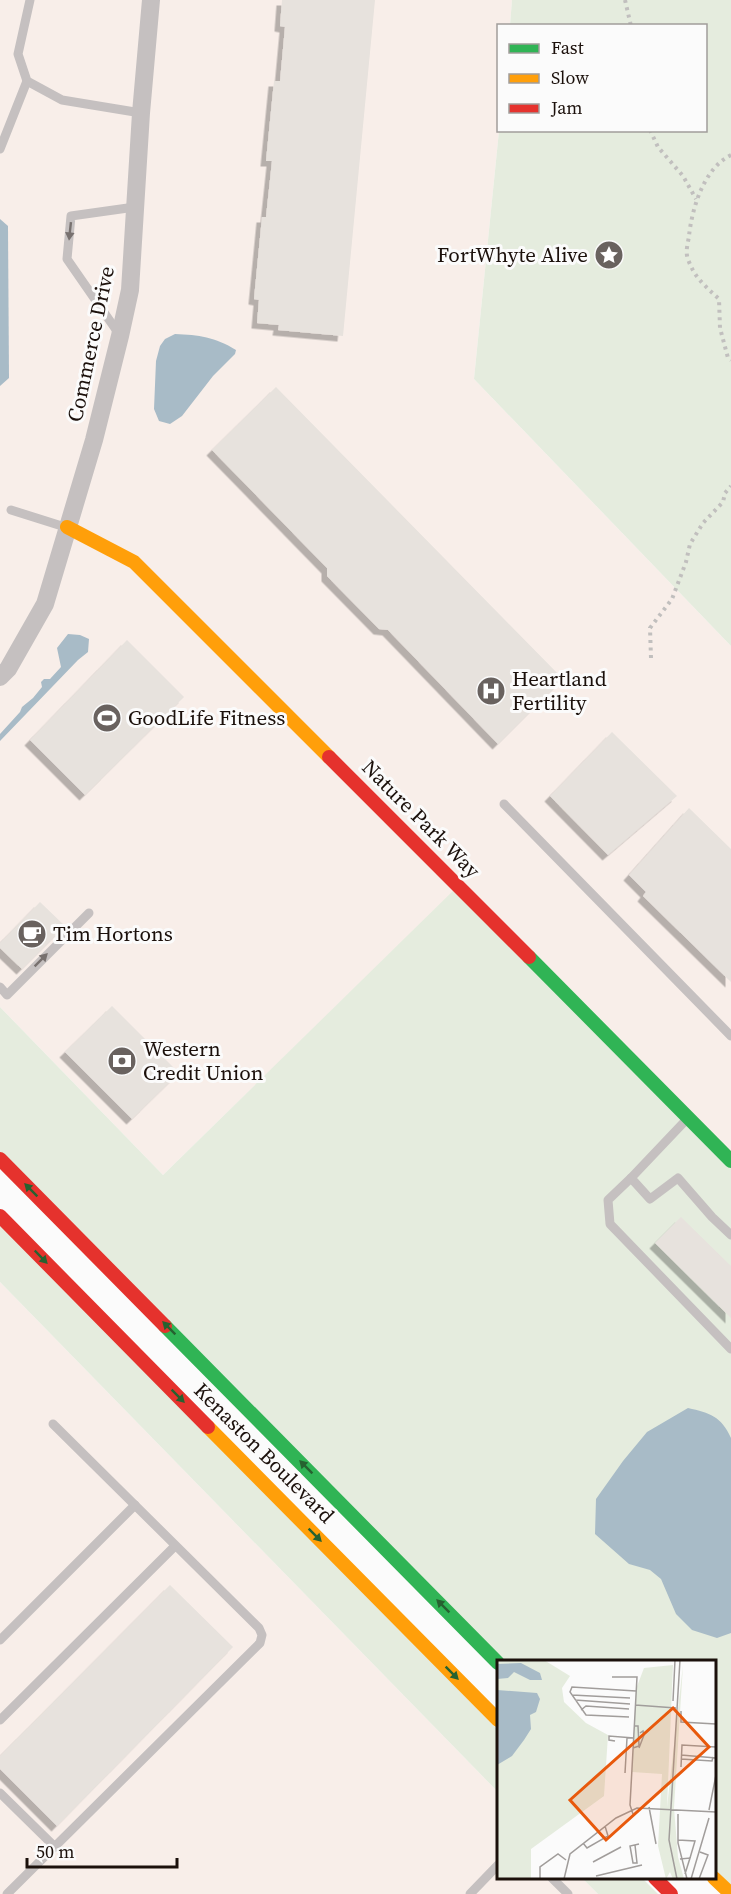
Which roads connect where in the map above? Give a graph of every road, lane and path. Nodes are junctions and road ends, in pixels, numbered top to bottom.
1 (30, 0) edge
2 (151, 0) edge
3 (625, 0) edge
4 (631, 24) edge
5 (27, 81) junction
6 (141, 113) junction
7 (651, 132) edge
8 (0, 149) edge
9 (731, 155) edge
10 (696, 200) junction
11 (135, 207) junction
12 (120, 336) junction
13 (731, 360) edge
14 (731, 486) edge
15 (11, 510) dead end
16 (67, 527) junction
17 (651, 658) dead end
18 (0, 677) edge
19 (504, 804) dead end
20 (89, 913) dead end
21 (0, 987) edge
22 (731, 1036) edge
23 (688, 1118) junction
24 (0, 1159) edge
25 (731, 1161) edge
26 (631, 1179) junction
27 (0, 1216) edge
28 (731, 1235) edge
29 (731, 1349) edge
30 (52, 1424) dead end
31 (135, 1505) junction
32 (175, 1546) junction
33 (0, 1640) edge
34 (497, 1662) edge
35 (497, 1719) edge
36 (0, 1720) edge
37 (0, 1793) edge
38 (55, 1847) junction
39 (497, 1866) edge
40 (553, 1879) edge
41 (656, 1879) edge
42 (715, 1879) edge
43 (7, 1894) edge
44 (470, 1894) edge
45 (568, 1894) edge
46 (671, 1894) edge
47 (731, 1894) edge

1 - 5 lane
2 - 6 street, Commerce Drive
3 - 4 path
5 - 6 lane
5 - 8 lane
6 - 11 street, Commerce Drive
7 - 10 path
9 - 10 path
10 - 13 path
11 - 12 street, Commerce Drive
11 -> 12 lane
12 - 16 street, Commerce Drive
14 - 17 path
15 - 16 lane
16 - 18 street, Commerce Drive
16 - 23 main road, Nature Park Way
19 - 22 lane
21 -> 20 lane
23 - 25 main road, Nature Park Way
23 - 26 lane
34 -> 24 main road, Kenaston Boulevard
26 - 28 lane
26 - 29 lane
27 -> 35 main road, Kenaston Boulevard
30 - 31 lane
31 - 32 lane
31 - 33 lane
32 - 36 lane
32 - 38 lane
37 - 38 lane
38 - 43 lane
39 - 44 lane
40 - 45 lane
41 - 46 main road
42 - 47 main road

